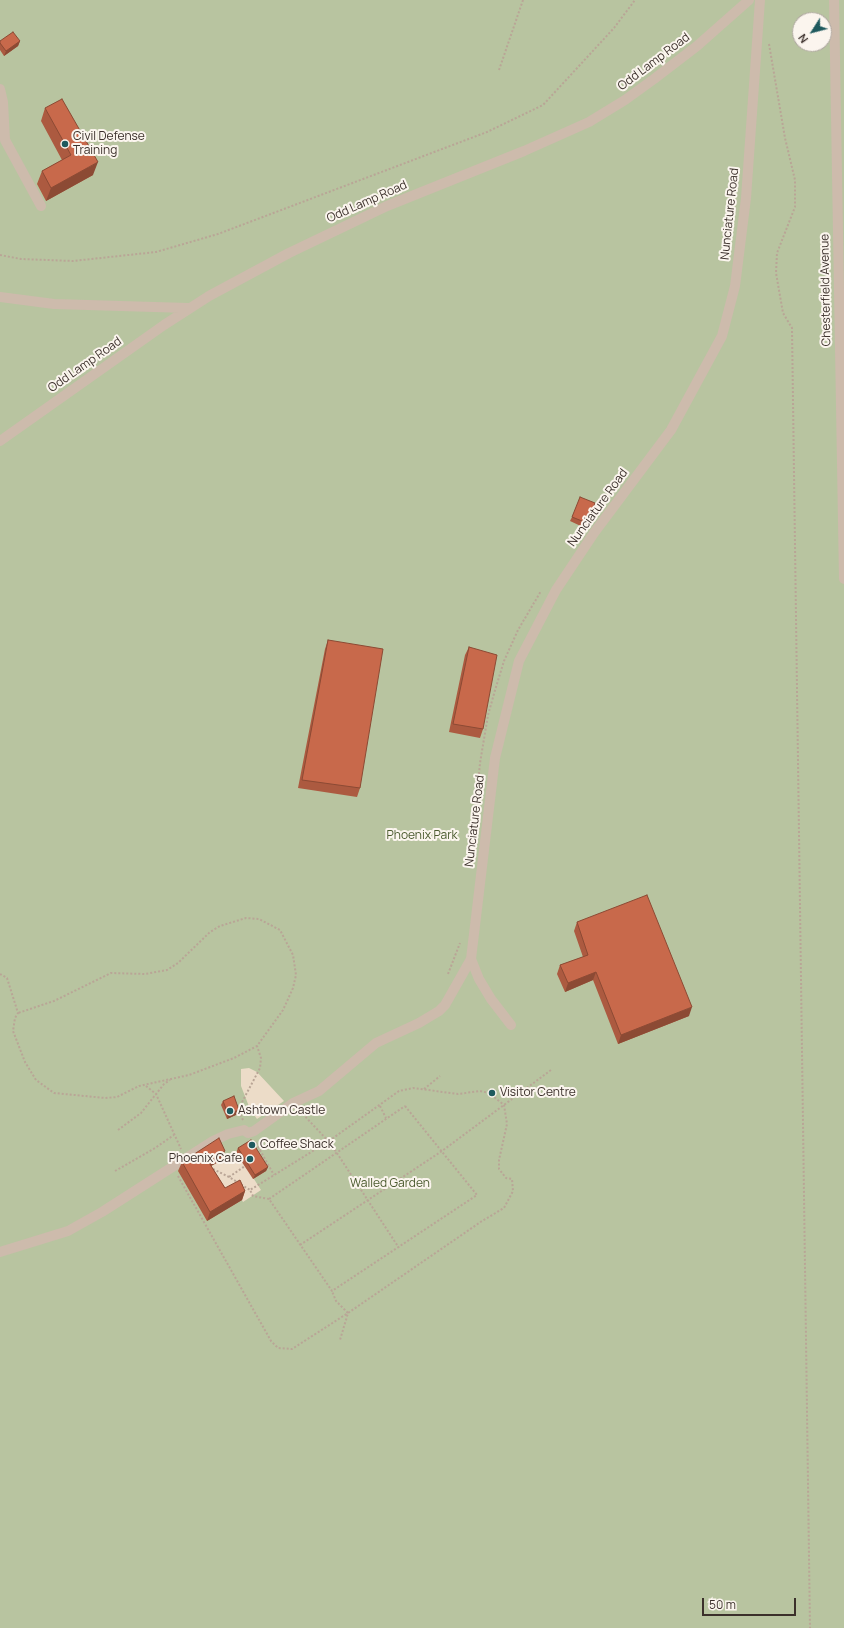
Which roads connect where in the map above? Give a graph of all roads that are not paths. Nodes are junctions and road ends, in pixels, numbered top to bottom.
1 (748, 0) edge
2 (760, 0) edge
3 (834, 0) edge
4 (0, 88) edge
5 (41, 206) dead end
6 (0, 297) edge
7 (188, 308) junction
8 (0, 441) edge
9 (844, 579) edge
10 (471, 959) junction
11 (511, 1025) dead end
12 (0, 1252) edge

1 - 7 street, Odd Lamp Road
2 - 10 street, Nunciature Road
3 - 9 street, Chesterfield Avenue
4 - 5 street
6 - 7 street
7 - 8 street, Odd Lamp Road
10 - 11 street, Nunciature Road
10 - 12 street

